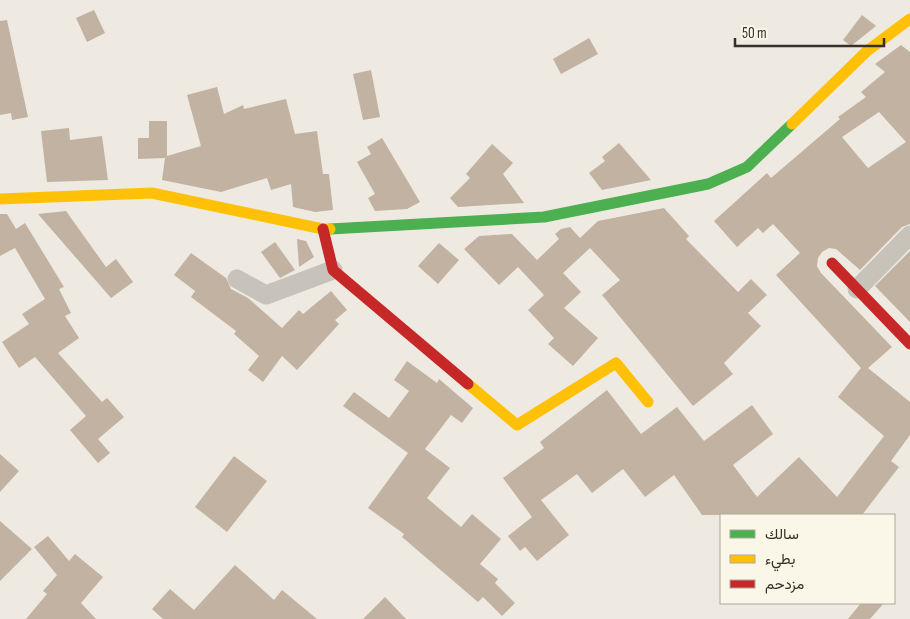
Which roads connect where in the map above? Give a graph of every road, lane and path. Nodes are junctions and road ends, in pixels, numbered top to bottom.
1 (910, 19) edge
2 (0, 199) edge
3 (323, 229) junction
4 (910, 235) edge
5 (832, 262) dead end
6 (333, 270) junction
7 (237, 280) dead end
8 (857, 289) junction
9 (910, 344) edge
10 (648, 402) dead end

1 - 3 street
2 - 3 street
3 - 6 street
4 - 8 street
5 - 8 street
6 - 7 street
6 - 10 street
8 - 9 street

